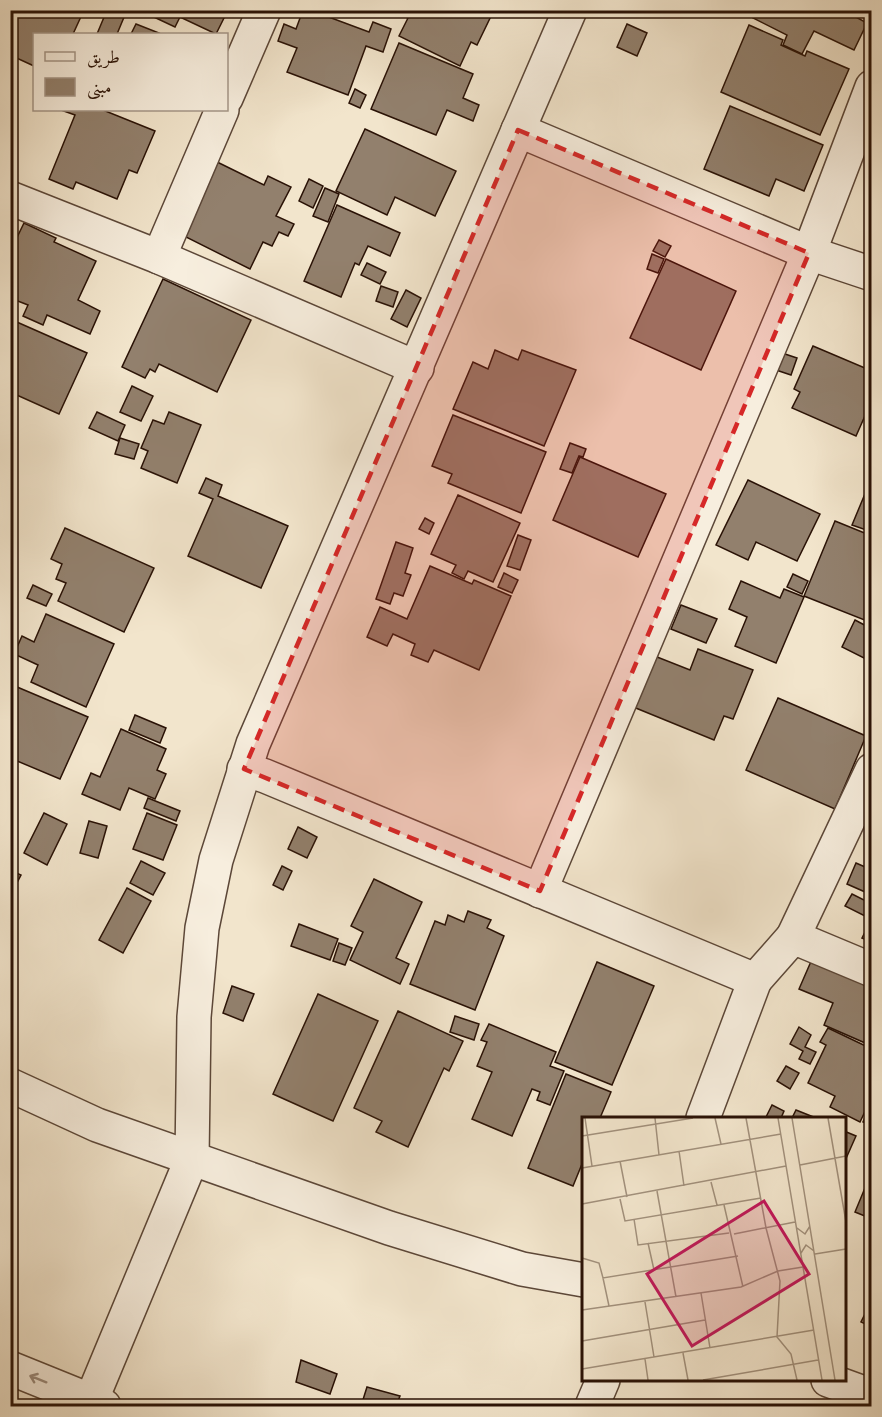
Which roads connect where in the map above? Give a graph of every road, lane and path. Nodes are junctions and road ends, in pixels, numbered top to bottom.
1 (264, 10) edge
2 (570, 10) edge
3 (872, 87) edge
4 (228, 94) edge
5 (222, 111) edge
6 (518, 130) junction
7 (10, 198) edge
8 (808, 253) junction
9 (159, 257) junction
10 (872, 274) edge
11 (417, 368) junction
12 (244, 769) junction
13 (872, 771) edge
14 (540, 891) junction
15 (793, 937) junction
16 (872, 970) edge
17 (756, 980) junction
18 (10, 1085) edge
19 (704, 1117) edge
20 (192, 1158) junction
21 (582, 1280) edge
22 (10, 1368) edge
23 (603, 1381) edge
24 (831, 1381) edge
25 (872, 1396) edge
26 (97, 1404) edge
27 (592, 1407) edge

1 - 4 street
2 - 6 street
3 - 8 street
5 - 9 street
6 - 8 street
6 - 11 street
7 - 9 street
8 - 10 street
8 - 14 street
9 - 11 street
11 - 12 street
12 - 14 street
12 - 20 street
13 - 15 street
14 - 17 street
15 - 16 street
15 - 17 street
17 - 19 street
18 - 20 street
20 - 21 street
20 - 26 street
26 -> 22 street
23 - 27 street
24 - 25 street

